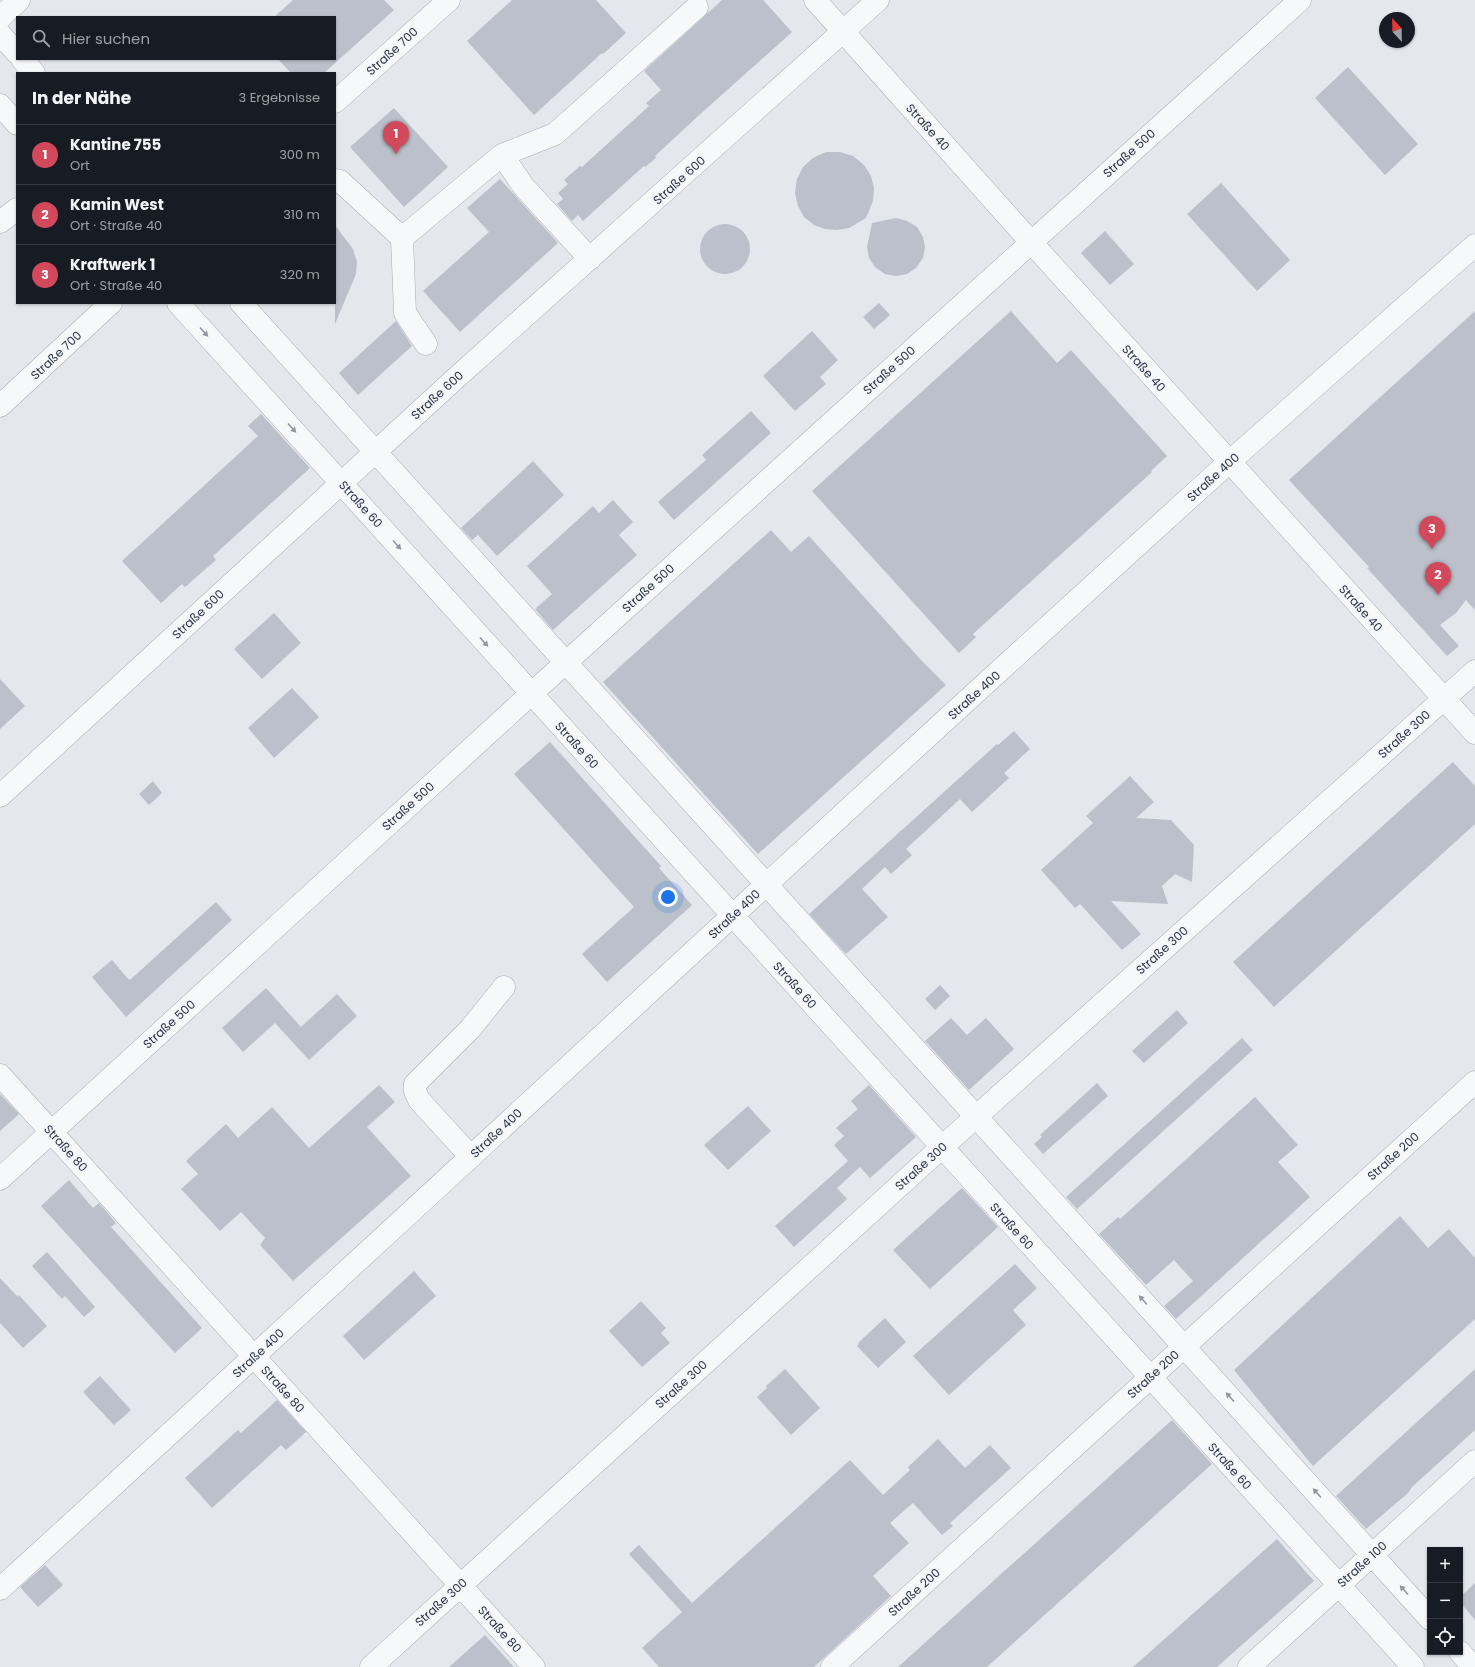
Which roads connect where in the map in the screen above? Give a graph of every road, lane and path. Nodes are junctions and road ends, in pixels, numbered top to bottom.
1 (19, 0) edge
2 (449, 0) edge
3 (815, 0) edge
4 (878, 0) edge
5 (1300, 0) edge
6 (697, 7) dead end
7 (0, 18) edge
8 (843, 32) junction
9 (0, 34) edge
10 (16, 53) edge
11 (23, 60) edge
12 (33, 72) edge
13 (336, 101) edge
14 (0, 105) edge
15 (16, 123) edge
16 (502, 155) junction
17 (336, 180) edge
18 (16, 210) edge
19 (0, 222) edge
20 (402, 238) junction
21 (1031, 242) junction
22 (1475, 245) edge
23 (590, 259) junction
24 (110, 304) edge
25 (179, 304) edge
26 (242, 304) edge
27 (426, 344) dead end
28 (0, 406) edge
29 (376, 451) junction
30 (1230, 462) junction
31 (341, 482) junction
32 (565, 662) junction
33 (1475, 671) edge
34 (531, 694) junction
35 (1444, 699) junction
36 (1475, 733) edge
37 (0, 796) edge
38 (766, 885) junction
39 (732, 916) junction
40 (504, 987) dead end
41 (0, 1075) edge
42 (1475, 1082) edge
43 (976, 1116) junction
44 (52, 1132) junction
45 (942, 1147) junction
46 (471, 1157) junction
47 (0, 1179) edge
48 (1184, 1346) junction
49 (254, 1357) junction
50 (1149, 1377) junction
51 (1475, 1461) edge
52 (1372, 1555) junction
53 (460, 1585) junction
54 (1338, 1586) junction
55 (0, 1589) edge
56 (1427, 1616) edge
57 (1463, 1655) edge
58 (371, 1667) edge
59 (534, 1667) edge
60 (832, 1667) edge
61 (1249, 1667) edge
62 (1413, 1667) edge
63 (1473, 1667) edge

1 - 7 street
2 - 13 street, Straße 700
3 - 8 street, Straße 40
4 - 8 street, Straße 600
5 - 21 street, Straße 500
6 - 16 street
8 - 21 street, Straße 40
8 - 23 street, Straße 600
9 - 10 street
11 - 12 street
14 - 15 street
16 - 20 street
16 - 23 street
17 - 20 street
18 - 19 street
20 - 27 street
21 - 30 street, Straße 40
21 - 32 street, Straße 500
22 - 30 street, Straße 400
23 - 29 street, Straße 600
24 - 28 street, Straße 700
25 -> 31 street, Straße 60
26 - 29 street
29 - 31 street, Straße 600
29 - 32 street
30 - 35 street, Straße 40
30 - 38 street, Straße 400
31 -> 34 street, Straße 60
31 - 37 street, Straße 600
32 - 34 street, Straße 500
32 - 38 street
33 - 35 street, Straße 300
34 - 39 street, Straße 60
34 - 44 street, Straße 500
35 - 36 street, Straße 40
35 - 43 street, Straße 300
38 - 39 street, Straße 400
38 - 43 street
39 - 45 street, Straße 60
39 - 46 street, Straße 400
40 - 46 street
41 - 44 street, Straße 80
42 - 48 street, Straße 200
43 - 45 street, Straße 300
48 -> 43 street
44 - 47 street, Straße 500
44 - 49 street, Straße 80
45 - 50 street, Straße 60
45 - 53 street, Straße 300
46 - 49 street, Straße 400
48 - 50 street, Straße 200
52 -> 48 street
49 - 53 street, Straße 80
49 - 55 street, Straße 400
50 - 54 street, Straße 60
50 - 60 street, Straße 200
51 - 52 street, Straße 100
52 - 54 street, Straße 100
56 -> 52 street
53 - 58 street, Straße 300
53 - 59 street, Straße 80
54 - 61 street, Straße 100
54 - 62 street, Straße 60
57 - 63 street

